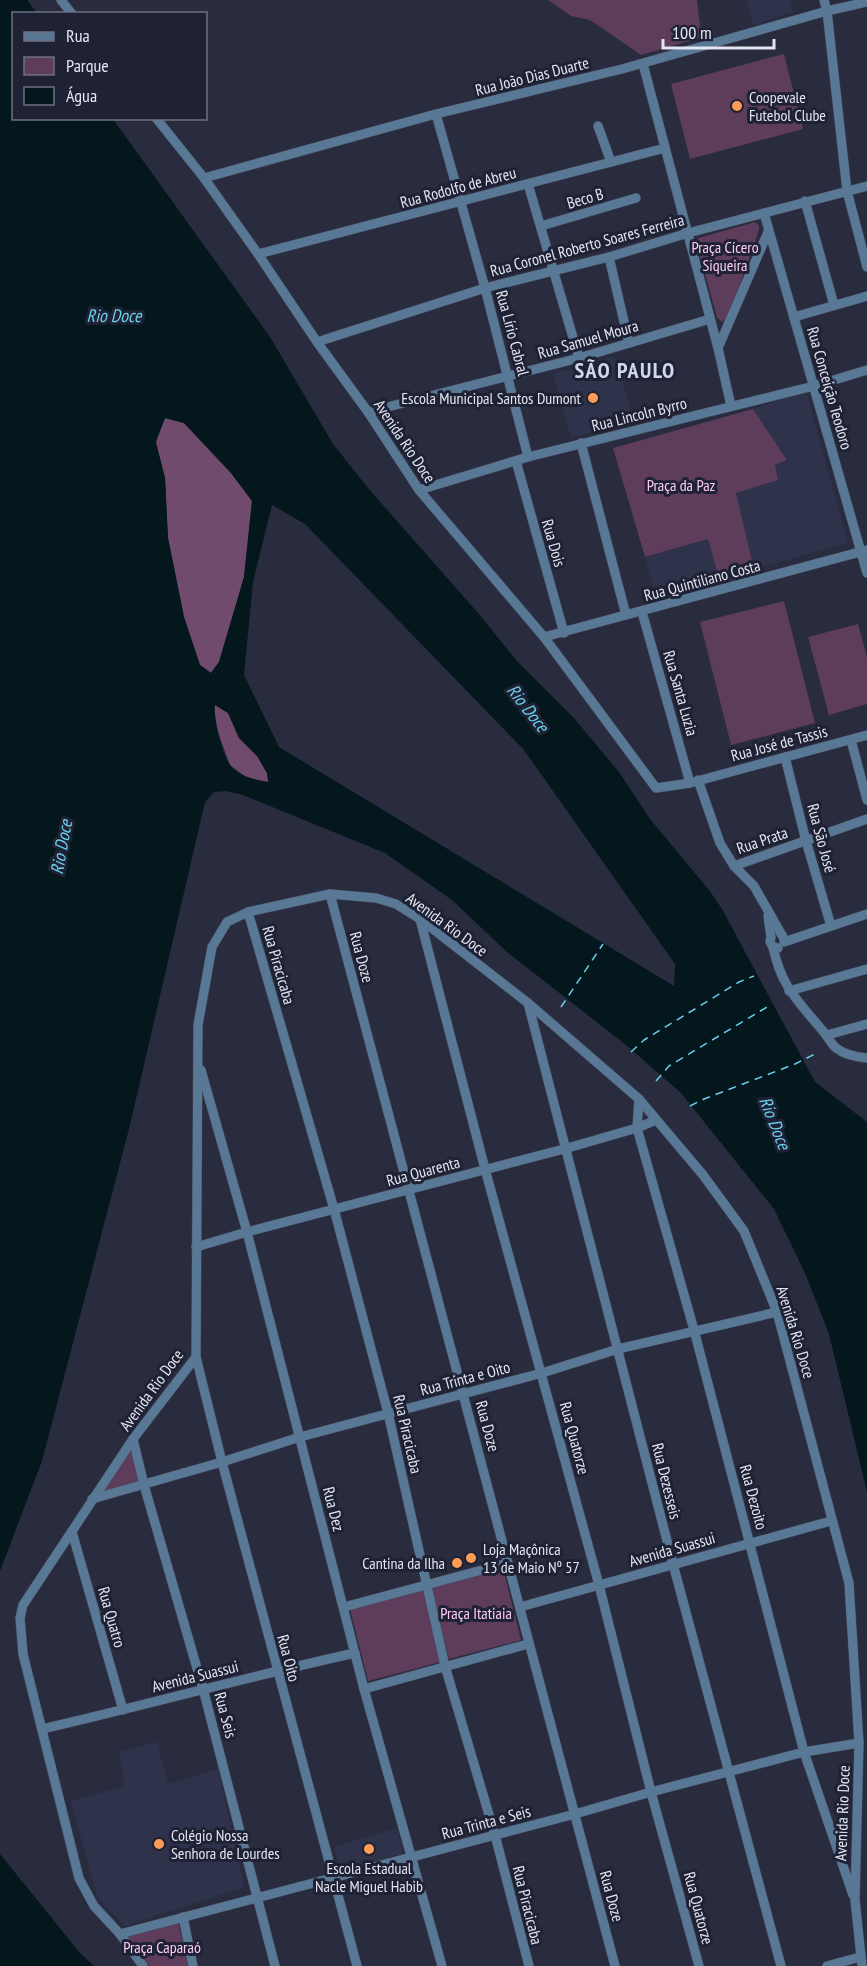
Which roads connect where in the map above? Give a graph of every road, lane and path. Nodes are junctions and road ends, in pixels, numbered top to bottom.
1 (61, 0) edge
2 (824, 0) edge
3 (867, 2) edge
4 (855, 3) edge
5 (827, 11) junction
6 (70, 12) edge
7 (643, 64) junction
8 (436, 114) junction
9 (158, 120) edge
10 (598, 126) dead end
11 (665, 148) junction
12 (611, 162) junction
13 (204, 178) junction
14 (528, 184) junction
15 (867, 186) edge
16 (848, 191) junction
17 (636, 198) dead end
18 (805, 201) junction
19 (461, 202) junction
20 (764, 213) junction
21 (541, 226) junction
22 (768, 232) junction
23 (688, 233) junction
24 (258, 254) junction
25 (609, 256) junction
26 (867, 267) edge
27 (553, 270) junction
28 (485, 288) junction
29 (867, 296) edge
30 (834, 305) junction
31 (794, 316) junction
32 (710, 319) junction
33 (317, 342) junction
34 (629, 343) junction
35 (718, 348) junction
36 (579, 358) junction
37 (867, 370) edge
38 (508, 375) junction
39 (814, 386) junction
40 (731, 406) junction
41 (368, 412) junction
42 (581, 443) junction
43 (528, 457) junction
44 (516, 461) junction
45 (419, 490) junction
46 (864, 551) edge
47 (867, 573) edge
48 (642, 612) junction
49 (626, 615) junction
50 (564, 633) junction
51 (544, 637) junction
52 (867, 735) edge
53 (851, 740) junction
54 (785, 757) junction
55 (694, 782) junction
56 (867, 800) edge
57 (867, 819) edge
58 (806, 841) junction
59 (734, 866) junction
60 (330, 894) junction
61 (767, 911) junction
62 (248, 912) junction
63 (867, 914) edge
64 (420, 919) junction
65 (831, 926) junction
66 (784, 940) junction
67 (772, 942) junction
68 (867, 969) edge
69 (789, 991) junction
70 (528, 1004) junction
71 (867, 1024) edge
72 (827, 1035) junction
73 (867, 1058) edge
74 (198, 1059) junction
75 (639, 1099) junction
76 (656, 1120) junction
77 (637, 1128) junction
78 (564, 1149) junction
79 (485, 1169) junction
80 (408, 1191) junction
81 (334, 1209) junction
82 (247, 1232) junction
83 (196, 1247) junction
84 (777, 1312) junction
85 (694, 1330) junction
86 (618, 1349) junction
87 (196, 1357) junction
88 (542, 1373) junction
89 (464, 1394) junction
90 (388, 1413) junction
91 (300, 1437) junction
92 (133, 1439) junction
93 (222, 1462) junction
94 (144, 1485) junction
95 (92, 1499) junction
96 (831, 1521) junction
97 (72, 1532) junction
98 (750, 1543) junction
99 (508, 1563) junction
100 (673, 1564) junction
101 (427, 1585) junction
102 (599, 1585) junction
103 (344, 1607) junction
104 (520, 1607) junction
105 (528, 1644) junction
106 (355, 1653) junction
107 (445, 1666) junction
108 (277, 1670) junction
109 (203, 1689) junction
110 (364, 1689) junction
111 (123, 1710) junction
112 (42, 1729) junction
113 (859, 1743) junction
114 (804, 1752) junction
115 (729, 1773) junction
116 (651, 1792) junction
117 (575, 1814) junction
118 (495, 1835) junction
119 (411, 1857) junction
120 (333, 1877) junction
121 (258, 1898) junction
122 (855, 1900) junction
123 (183, 1917) junction
124 (120, 1934) junction
125 (861, 1961) edge
126 (143, 1966) edge
127 (193, 1966) edge
128 (275, 1966) edge
129 (357, 1966) edge
130 (442, 1966) edge
131 (529, 1966) edge
132 (615, 1966) edge
133 (699, 1966) edge
134 (781, 1966) edge
135 (827, 1966) edge

1 - 6 street
2 - 5 street
3 - 4 street, Rua João Dias Duarte
4 - 5 street, Rua João Dias Duarte
5 - 7 street, Rua João Dias Duarte
5 - 16 street
7 - 8 street, Rua João Dias Duarte
7 - 11 street
8 - 13 street, Rua João Dias Duarte
8 - 19 street, Rua Lírio Cabral
9 - 13 street, Avenida Rio Doce
10 - 12 street
11 - 12 street, Rua Rodolfo de Abreu
11 - 23 street
12 - 14 street, Rua Rodolfo de Abreu
13 - 24 street, Avenida Rio Doce
14 - 19 street, Rua Rodolfo de Abreu
14 - 21 street
15 - 16 street, Rua Coronel Roberto Soares Ferreira
16 - 18 street, Rua Coronel Roberto Soares Ferreira
16 - 26 street
17 - 21 street, Beco B
18 - 20 street, Rua Coronel Roberto Soares Ferreira
18 - 30 street
19 - 24 street, Rua Rodolfo de Abreu
19 - 28 street, Rua Lírio Cabral
20 - 22 street, Rua Conceição Teodoro
20 - 23 street, Rua Coronel Roberto Soares Ferreira
21 - 27 street
22 - 31 street, Rua Conceição Teodoro
22 - 35 street
23 - 25 street, Rua Coronel Roberto Soares Ferreira
23 - 32 street
24 - 33 street, Avenida Rio Doce
25 - 27 street, Rua Coronel Roberto Soares Ferreira
25 - 34 street
27 - 28 street, Rua Coronel Roberto Soares Ferreira
27 - 36 street
28 - 33 street, Rua Coronel Roberto Soares Ferreira
28 - 38 street, Rua Lírio Cabral
29 - 30 street
30 - 31 street
31 - 39 street, Rua Conceição Teodoro
32 - 34 street, Rua Samuel Moura
32 - 35 street
33 - 41 street, Avenida Rio Doce
34 - 36 street, Rua Samuel Moura
35 - 40 street
36 - 38 street, Rua Samuel Moura
37 - 39 street, Rua Lincoln Byrro
38 - 41 street, Rua Samuel Moura
38 - 43 street, Rua Lírio Cabral
39 - 40 street, Rua Lincoln Byrro
39 - 46 street, Rua Conceição Teodoro
40 - 42 street, Rua Lincoln Byrro
41 - 45 street, Avenida Rio Doce
42 - 43 street, Rua Lincoln Byrro
42 - 49 street
43 - 44 street, Rua Lincoln Byrro
44 - 45 street, Rua Lincoln Byrro
44 - 50 street, Rua Dois
45 - 51 street, Avenida Rio Doce
46 - 47 street, Rua Conceição Teodoro
46 - 48 street, Rua Quintiliano Costa
48 - 49 street, Rua Quintiliano Costa
48 - 55 street, Rua Santa Luzia
49 - 50 street, Rua Quintiliano Costa
50 - 51 street, Rua Quintiliano Costa
51 - 55 street, Avenida Rio Doce
52 - 53 street, Rua José de Tassis
53 - 54 street, Rua José de Tassis
53 - 56 street
54 - 55 street, Rua José de Tassis
54 - 58 street, Rua São José
55 - 59 street
57 - 58 street, Rua Prata
58 - 59 street, Rua Prata
58 - 65 street, Rua São José
59 - 61 street
60 - 62 street, Avenida Rio Doce
60 - 64 street, Avenida Rio Doce
60 - 80 street, Rua Doze
61 - 66 street
61 - 67 street
62 - 74 street, Avenida Rio Doce
62 - 81 street, Rua Piracicaba
63 - 65 street
64 - 70 street, Avenida Rio Doce
64 - 79 street, Rua Quatorze
65 - 66 street
66 - 67 street
67 - 69 street
68 - 69 street
69 - 72 street
70 - 75 street, Avenida Rio Doce
70 - 78 street, Rua Dezesseis
71 - 72 street
72 - 73 street
74 - 82 street, Rua Dez
74 - 83 street, Avenida Rio Doce
75 - 76 street, Avenida Rio Doce
75 - 77 street, Rua Dezoito
76 - 77 street, Rua Quarenta
76 - 84 street, Avenida Rio Doce
77 - 78 street, Rua Quarenta
77 - 85 street, Rua Dezoito
78 - 79 street, Rua Quarenta
78 - 86 street, Rua Dezesseis
79 - 80 street, Rua Quarenta
79 - 88 street, Rua Quatorze
80 - 81 street, Rua Quarenta
80 - 89 street, Rua Doze
81 - 82 street, Rua Quarenta
81 - 90 street, Rua Piracicaba
82 - 83 street, Rua Quarenta
82 - 91 street, Rua Dez
83 - 87 street, Avenida Rio Doce
84 - 85 street, Rua Trinta e Oito
84 - 96 street, Avenida Rio Doce
85 - 86 street, Rua Trinta e Oito
85 - 98 street, Rua Dezoito
86 - 88 street, Rua Trinta e Oito
86 - 100 street, Rua Dezesseis
87 - 92 street, Avenida Rio Doce
87 - 93 street, Rua Oito
88 - 89 street, Rua Trinta e Oito
88 - 102 street, Rua Quatorze
89 - 90 street, Rua Trinta e Oito
89 - 99 street, Rua Doze
90 - 91 street, Rua Trinta e Oito
90 - 101 street, Rua Piracicaba
91 - 93 street, Rua Trinta e Oito
91 - 103 street, Rua Dez
92 - 94 street, Rua Seis
92 - 95 street, Avenida Rio Doce
93 - 94 street, Rua Trinta e Oito
93 - 108 street, Rua Oito
94 - 95 street, Rua Trinta e Oito
94 - 109 street, Rua Seis
95 - 97 street, Avenida Rio Doce
96 - 98 street, Avenida Suassui
96 - 113 street, Avenida Rio Doce
97 - 111 street, Rua Quatro
97 - 112 street, Avenida Rio Doce
98 - 100 street, Avenida Suassui
98 - 114 street, Rua Dezoito
99 - 101 street
99 - 104 street, Rua Doze
100 - 102 street, Avenida Suassui
100 - 115 street, Rua Dezesseis
101 - 103 street
101 - 107 street, Rua Piracicaba
102 - 104 street, Avenida Suassui
102 - 116 street, Rua Quatorze
103 - 106 street, Rua Dez
104 - 105 street, Rua Doze
105 - 107 street
105 - 117 street, Rua Doze
106 - 108 street, Avenida Suassui
106 - 110 street, Rua Dez
107 - 110 street
107 - 118 street, Rua Piracicaba
108 - 109 street, Avenida Suassui
108 - 120 street, Rua Oito
109 - 111 street, Avenida Suassui
109 - 121 street, Rua Seis
110 - 119 street, Rua Dez
111 - 112 street, Avenida Suassui
112 - 124 street, Avenida Rio Doce
113 - 114 street, Rua Trinta e Seis
113 - 122 street, Avenida Rio Doce
114 - 115 street, Rua Trinta e Seis
114 - 122 street, Rua Dezoito
115 - 116 street, Rua Trinta e Seis
115 - 134 street, Rua Dezesseis
116 - 117 street, Rua Trinta e Seis
116 - 133 street, Rua Quatorze
117 - 118 street, Rua Trinta e Seis
117 - 132 street, Rua Doze
118 - 119 street, Rua Trinta e Seis
118 - 131 street, Rua Piracicaba
119 - 120 street, Rua Trinta e Seis
119 - 130 street, Rua Dez
120 - 121 street, Rua Trinta e Seis
120 - 129 street, Rua Oito
121 - 123 street, Rua Trinta e Seis
121 - 128 street, Rua Seis
122 - 125 street, Avenida Rio Doce
123 - 124 street, Rua Trinta e Seis
123 - 127 street
124 - 126 street, Avenida Rio Doce
125 - 135 street

